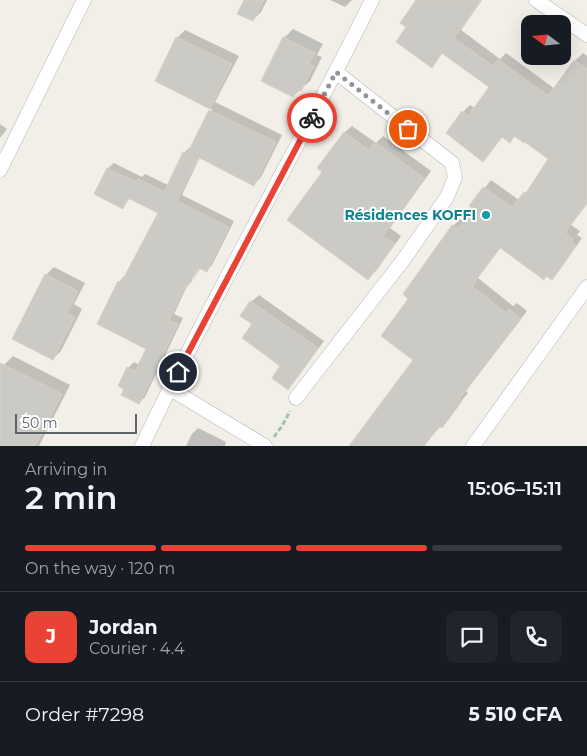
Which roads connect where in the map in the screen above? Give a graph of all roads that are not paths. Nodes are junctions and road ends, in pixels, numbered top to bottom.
1 (84, 0) edge
2 (372, 0) edge
3 (536, 0) edge
4 (587, 35) edge
5 (336, 72) junction
6 (0, 170) edge
7 (587, 287) edge
8 (169, 388) junction
9 (296, 398) road end
10 (269, 443) edge
11 (142, 446) edge
12 (473, 446) edge

1 - 6 street
2 - 5 street
3 - 4 street
5 - 8 street
5 - 9 street
7 - 12 street
8 - 10 street
8 - 11 street

